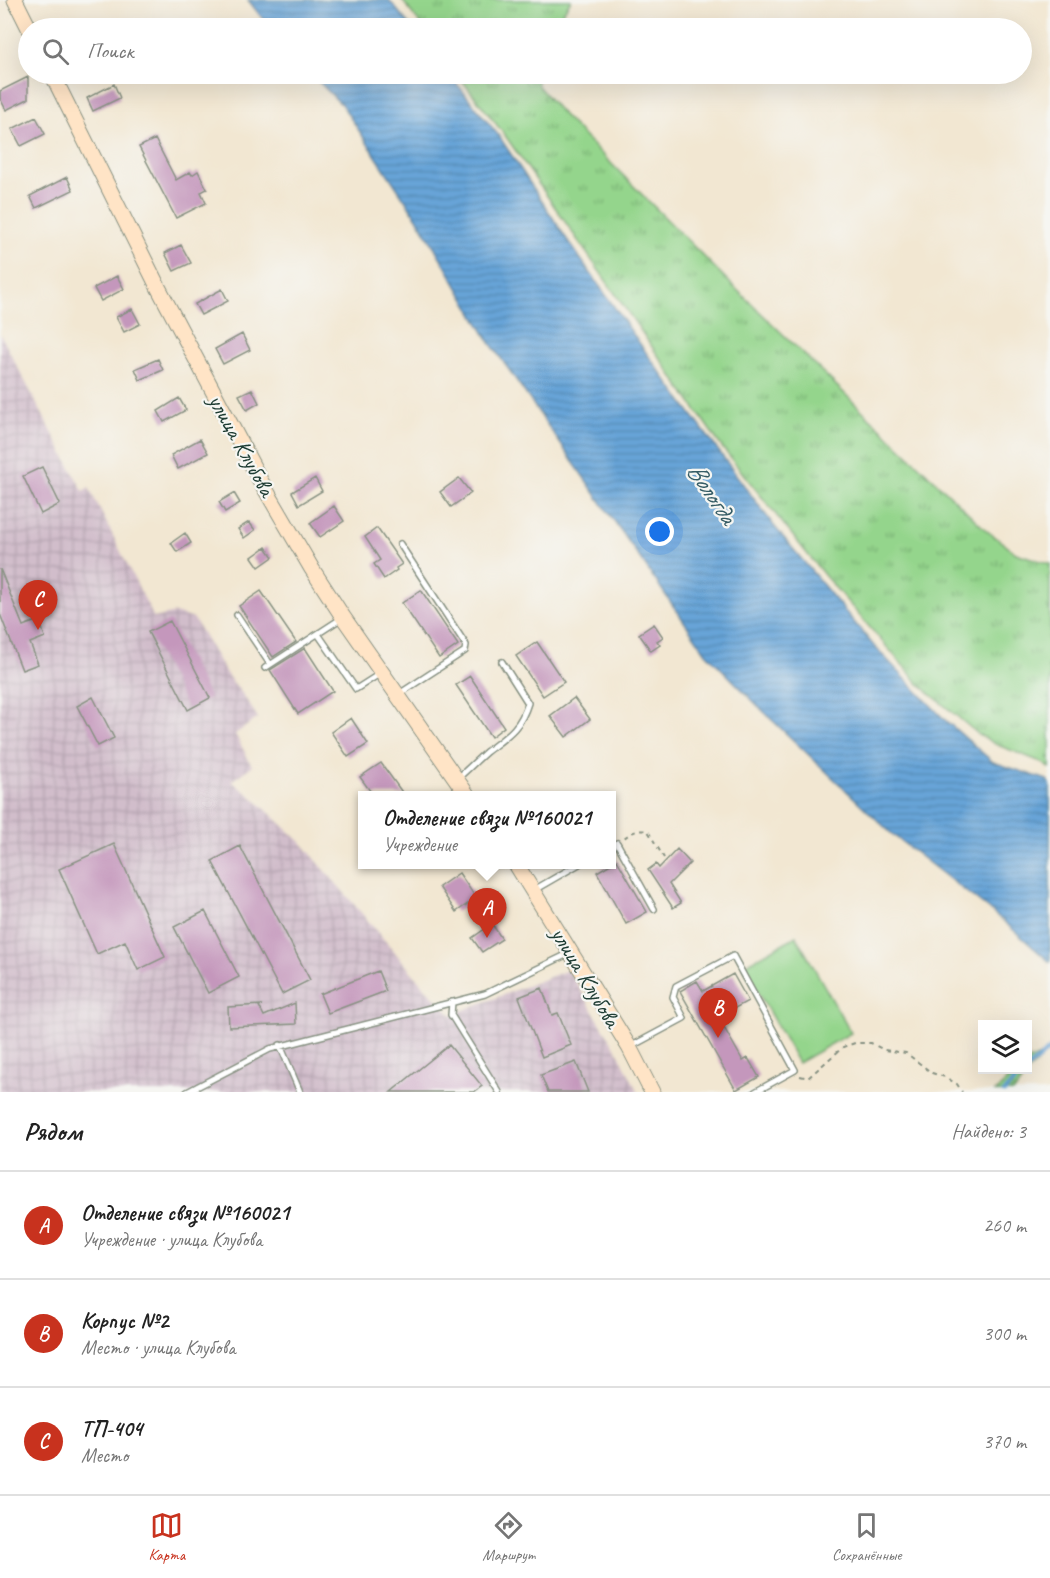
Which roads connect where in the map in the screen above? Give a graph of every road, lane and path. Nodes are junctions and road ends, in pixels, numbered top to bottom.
1 (15, 0) edge
2 (24, 18) edge
3 (57, 84) edge
4 (400, 544) dead end
5 (237, 615) dead end
6 (343, 617) junction
7 (318, 634) junction
8 (502, 662) dead end
9 (382, 672) junction
10 (398, 695) junction
11 (457, 780) junction
12 (465, 791) edge
13 (616, 844) edge
14 (616, 848) edge
15 (664, 858) dead end
16 (519, 869) edge
17 (570, 869) edge
18 (533, 890) junction
19 (654, 909) dead end
20 (571, 952) junction
21 (452, 1002) junction
22 (280, 1046) junction
23 (629, 1047) junction
24 (788, 1074) junction
25 (187, 1092) edge
26 (300, 1092) edge
27 (499, 1092) edge
28 (652, 1092) edge
29 (755, 1092) edge
30 (962, 1092) edge

1 - 2 main road
3 - 6 main road, улица Клубова
4 - 10 lane
5 - 7 lane
6 - 7 lane
6 - 9 main road, улица Клубова
7 - 9 lane
8 - 11 lane
9 - 10 main road, улица Клубова
10 - 11 main road, улица Клубова
11 - 12 main road, улица Клубова
13 - 15 path
14 - 19 lane
16 - 18 main road, улица Клубова
17 - 18 lane
18 - 20 main road, улица Клубова
20 - 21 lane
20 - 23 main road, улица Клубова
21 - 22 lane
21 - 27 lane
22 - 25 lane
22 - 26 lane
23 - 24 lane
23 - 28 main road, улица Клубова
24 - 29 lane
24 - 30 path

